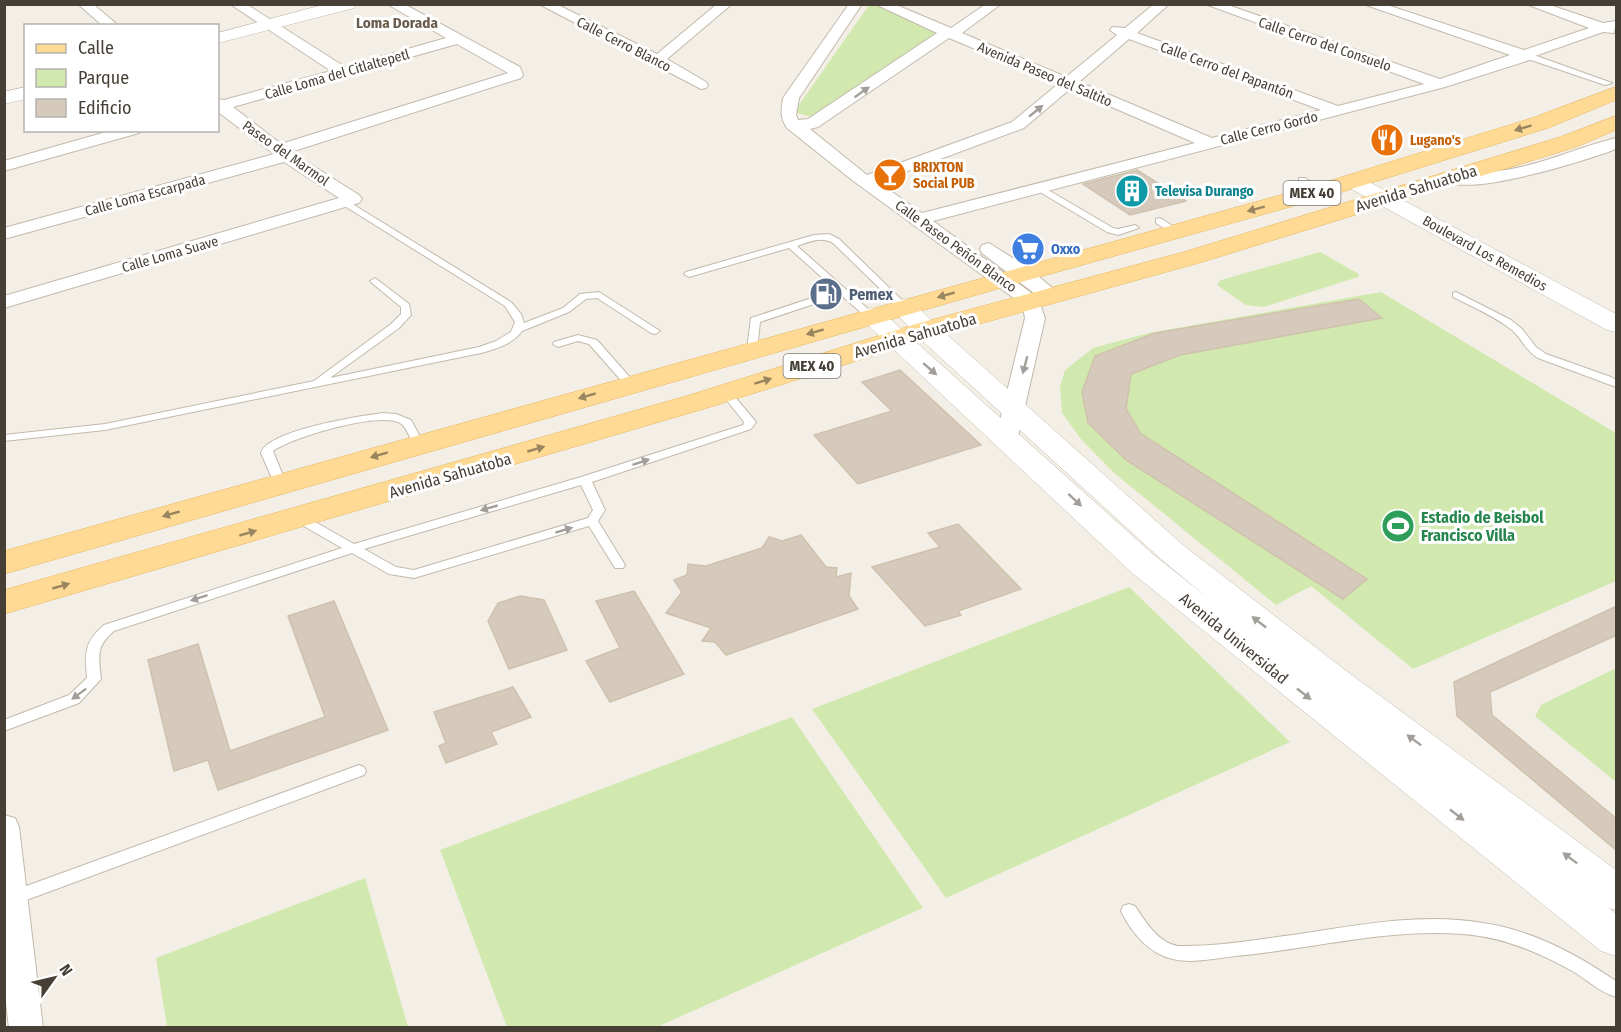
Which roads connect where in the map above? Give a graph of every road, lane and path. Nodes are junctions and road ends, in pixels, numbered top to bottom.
1 (236, 4) edge
2 (348, 4) edge
3 (393, 4) edge
4 (545, 4) edge
5 (726, 4) edge
6 (856, 4) edge
7 (881, 4) edge
8 (898, 4) edge
9 (980, 4) edge
10 (995, 4) edge
11 (1145, 4) edge
12 (1163, 4) edge
13 (1211, 4) edge
14 (1369, 4) edge
15 (1532, 4) edge
16 (1552, 4) edge
17 (78, 8) edge
18 (90, 24) edge
19 (108, 24) edge
20 (269, 25) junction
21 (1613, 27) edge
22 (950, 30) junction
23 (1121, 32) junction
24 (219, 38) edge
25 (456, 40) junction
26 (1528, 56) junction
27 (658, 60) junction
28 (343, 72) junction
29 (1065, 78) junction
30 (24, 81) edge
31 (4, 82) edge
32 (1440, 84) junction
33 (701, 85) dead end
34 (24, 93) edge
35 (1607, 93) edge
36 (4, 98) edge
37 (219, 110) edge
38 (219, 111) edge
39 (1338, 111) junction
40 (1617, 123) edge
41 (793, 124) junction
42 (812, 124) junction
43 (127, 132) edge
44 (1217, 141) junction
45 (1617, 143) edge
46 (1581, 147) junction
47 (278, 156) junction
48 (4, 158) edge
49 (32, 158) junction
50 (1617, 163) edge
51 (4, 166) edge
52 (869, 176) junction
53 (1354, 181) junction
54 (1038, 187) junction
55 (1318, 195) junction
56 (1384, 198) junction
57 (345, 202) junction
58 (938, 214) junction
59 (920, 219) junction
60 (1135, 228) dead end
61 (4, 234) edge
62 (790, 245) junction
63 (689, 274) dead end
64 (1013, 276) junction
65 (375, 281) dead end
66 (842, 291) junction
67 (1456, 295) dead end
68 (1041, 299) junction
69 (4, 302) edge
70 (871, 316) junction
71 (1617, 324) edge
72 (909, 326) junction
73 (519, 329) junction
74 (655, 331) dead end
75 (558, 344) dead end
76 (752, 350) junction
77 (316, 384) junction
78 (630, 384) junction
79 (1617, 384) edge
80 (726, 393) junction
81 (1011, 424) junction
82 (4, 438) edge
83 (418, 444) junction
84 (585, 480) junction
85 (280, 483) junction
86 (299, 518) junction
87 (592, 521) junction
88 (354, 548) junction
89 (1158, 559) junction
90 (4, 563) edge
91 (620, 565) dead end
92 (4, 602) edge
93 (4, 726) edge
94 (359, 771) dead end
95 (4, 827) edge
96 (1617, 893) edge
97 (13, 898) junction
98 (1129, 911) dead end
99 (1617, 938) edge
100 (11, 952) edge
101 (1617, 990) edge
102 (26, 1028) edge

1 - 20 street
2 - 20 street
3 - 25 street
4 - 27 street, Calle Cerro Blanco
5 - 27 street
6 - 41 street
7 - 22 street, Avenida Paseo del Saltito
8 - 22 street, Avenida Paseo del Saltito
9 - 22 street
10 - 22 street
11 - 23 street
12 - 23 street
13 - 32 street, Calle Cerro del Consuelo
14 - 26 street
15 - 21 street
16 - 21 street
17 - 18 street
17 - 19 street
20 - 24 street
20 - 28 street
21 - 26 street, Calle Cerro Gordo
22 - 29 street, Avenida Paseo del Saltito
42 -> 22 street
23 - 29 street
23 - 39 street, Calle Cerro del Papantón
25 - 28 street, Calle Loma del Citlaltepetl
25 - 47 street, Calle Loma Escarpada
26 - 32 street, Calle Cerro Gordo
26 - 35 lane
27 - 33 street, Calle Cerro Blanco
28 - 37 street, Calle Loma del Citlaltepetl
29 - 44 street, Avenida Paseo del Saltito
29 - 52 street
30 - 31 street
32 - 39 street, Calle Cerro Gordo
34 - 36 street
35 - 46 main road
35 -> 53 main road, Avenida Sahuatoba / MEX 40
38 - 47 street, Paseo del Marmol
39 - 44 street, Calle Cerro Gordo
40 - 46 main road, Avenida Sahuatoba / MEX 40
41 - 42 street
41 - 52 street, Calle Paseo Peñón Blanco
42 - 52 street, Calle Paseo Peñón Blanco
43 - 49 street
44 - 54 street, Calle Cerro Gordo
45 - 46 street
46 - 50 street
46 - 56 main road, Avenida Sahuatoba / MEX 40
47 - 57 street, Paseo del Marmol
47 - 61 street, Calle Loma Escarpada
48 - 49 street
49 - 51 street
52 - 58 street, Calle Paseo Peñón Blanco
52 - 59 street, Calle Paseo Peñón Blanco
53 - 55 main road, Avenida Sahuatoba / MEX 40
53 - 56 street, Boulevard Los Remedios
54 - 58 street, Calle Cerro Gordo
54 - 60 lane
55 - 56 main road, Avenida Sahuatoba / MEX 40
55 -> 64 main road, Avenida Sahuatoba / MEX 40
55 - 68 main road, Avenida Sahuatoba / MEX 40
56 - 71 street, Boulevard Los Remedios
57 - 69 street, Calle Loma Suave
57 - 73 lane
58 - 59 street, Calle Cerro Gordo
58 - 64 street, Calle Paseo Peñón Blanco
59 - 64 street, Calle Paseo Peñón Blanco
62 - 63 lane
62 - 66 lane
62 - 72 lane
64 - 68 street, Calle Paseo Peñón Blanco
64 -> 72 main road, Avenida Sahuatoba / MEX 40
65 - 77 lane
66 - 70 lane
66 - 76 lane
67 - 79 lane
68 - 72 main road, Avenida Sahuatoba / MEX 40
68 -> 81 street
70 - 72 street, Avenida Universidad
70 -> 76 main road, Avenida Sahuatoba / MEX 40
80 -> 72 main road, Avenida Sahuatoba / MEX 40
72 - 81 street, Avenida Universidad
73 - 74 lane
73 - 77 lane
75 - 78 lane
76 - 78 main road, Avenida Sahuatoba / MEX 40
77 - 82 lane
78 -> 83 main road, Avenida Sahuatoba / MEX 40
84 -> 80 lane
86 -> 80 main road, Avenida Sahuatoba / MEX 40
81 - 89 street, Avenida Universidad
83 -> 85 main road, Avenida Sahuatoba / MEX 40
83 - 85 lane
84 - 87 lane
84 -> 88 lane
85 -> 90 main road, Avenida Sahuatoba / MEX 40
86 - 88 lane
92 -> 86 main road, Avenida Sahuatoba / MEX 40
88 -> 87 lane
87 - 91 lane
88 -> 93 lane
96 -> 89 street, Avenida Universidad
89 -> 99 street, Avenida Universidad
94 - 97 lane
95 - 97 street
97 - 100 street
98 - 101 lane
100 - 102 street

